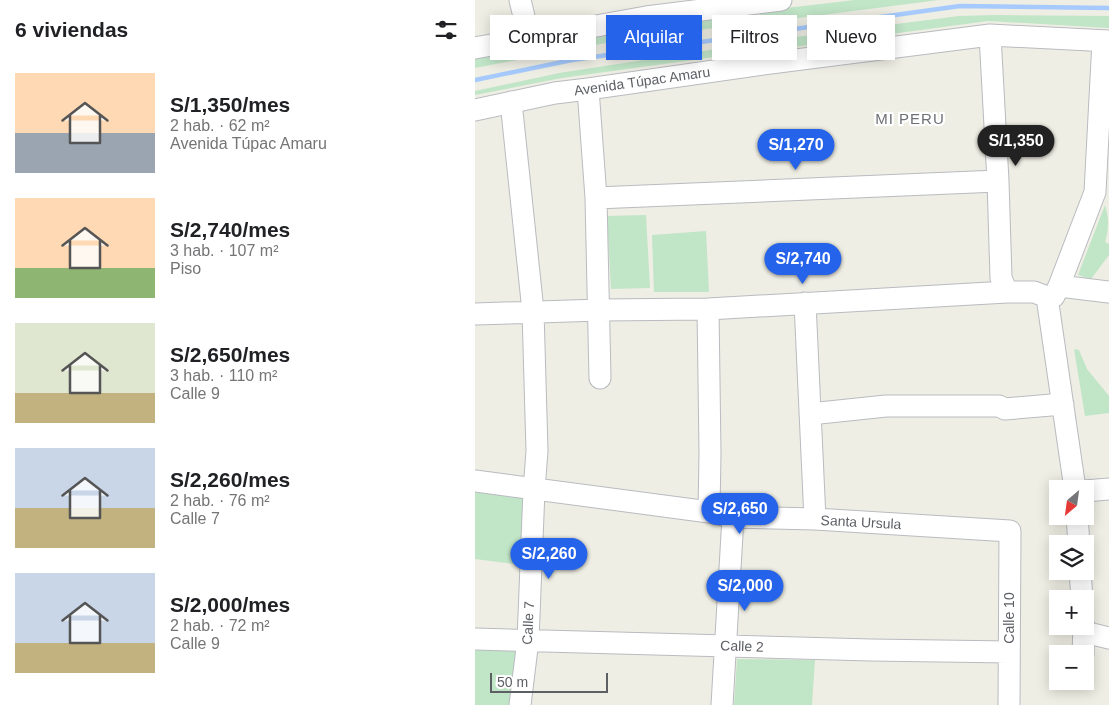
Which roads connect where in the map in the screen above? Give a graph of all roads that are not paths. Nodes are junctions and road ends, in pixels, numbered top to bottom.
1 (520, 0) edge
2 (781, 0) edge
3 (751, 2) edge
4 (524, 15) edge
5 (596, 26) edge
6 (990, 35) junction
7 (1106, 41) edge
8 (490, 45) edge
9 (475, 48) edge
10 (587, 89) junction
11 (511, 102) junction
12 (475, 110) edge
13 (998, 181) junction
14 (596, 198) junction
15 (1053, 291) junction
16 (1007, 292) junction
17 (1109, 292) edge
18 (805, 303) junction
19 (708, 309) junction
20 (600, 310) junction
21 (533, 312) junction
22 (475, 314) edge
23 (600, 378) dead end
24 (1063, 404) junction
25 (810, 414) junction
26 (1074, 480) edge
27 (475, 481) edge
28 (1109, 489) edge
29 (534, 490) junction
30 (1094, 490) edge
31 (709, 512) junction
32 (733, 516) junction
33 (815, 519) junction
34 (1010, 531) joint
35 (1094, 633) edge
36 (1109, 638) edge
37 (475, 639) edge
38 (528, 640) junction
39 (725, 646) junction
40 (1009, 652) junction
41 (520, 705) edge
42 (722, 705) edge
43 (1009, 705) edge

1 - 4 street
2 - 3 street
3 - 5 street
6 - 7 street, Avenida Túpac Amaru
6 - 10 street, Avenida Túpac Amaru
6 - 13 street
7 - 15 street
8 - 9 street
10 - 11 street, Avenida Túpac Amaru
10 - 14 street
11 - 12 street, Avenida Túpac Amaru
11 - 21 street, Calle 7
13 - 14 street
13 - 16 street
14 - 20 street
15 - 16 street
15 - 17 street
15 - 24 street
16 - 18 street
18 - 19 street
18 - 25 street
19 - 20 street
19 - 31 street
20 - 21 street
20 - 23 street
21 - 22 street
21 - 29 street, Calle 7
24 - 25 street
24 - 26 street
25 - 33 street
27 - 29 street, Santa Ursula
28 - 30 street
29 - 31 street, Santa Ursula
29 - 38 street, Calle 7
31 - 32 street, Santa Ursula
32 - 33 street, Santa Ursula
32 - 39 street
33 - 34 street, Santa Ursula
34 - 40 street, Calle 10
35 - 36 street
37 - 38 street, Calle 2
38 - 39 street, Calle 2
38 - 41 street, Calle 7
39 - 40 street, Calle 2
39 - 42 street
40 - 43 street, Calle 10

